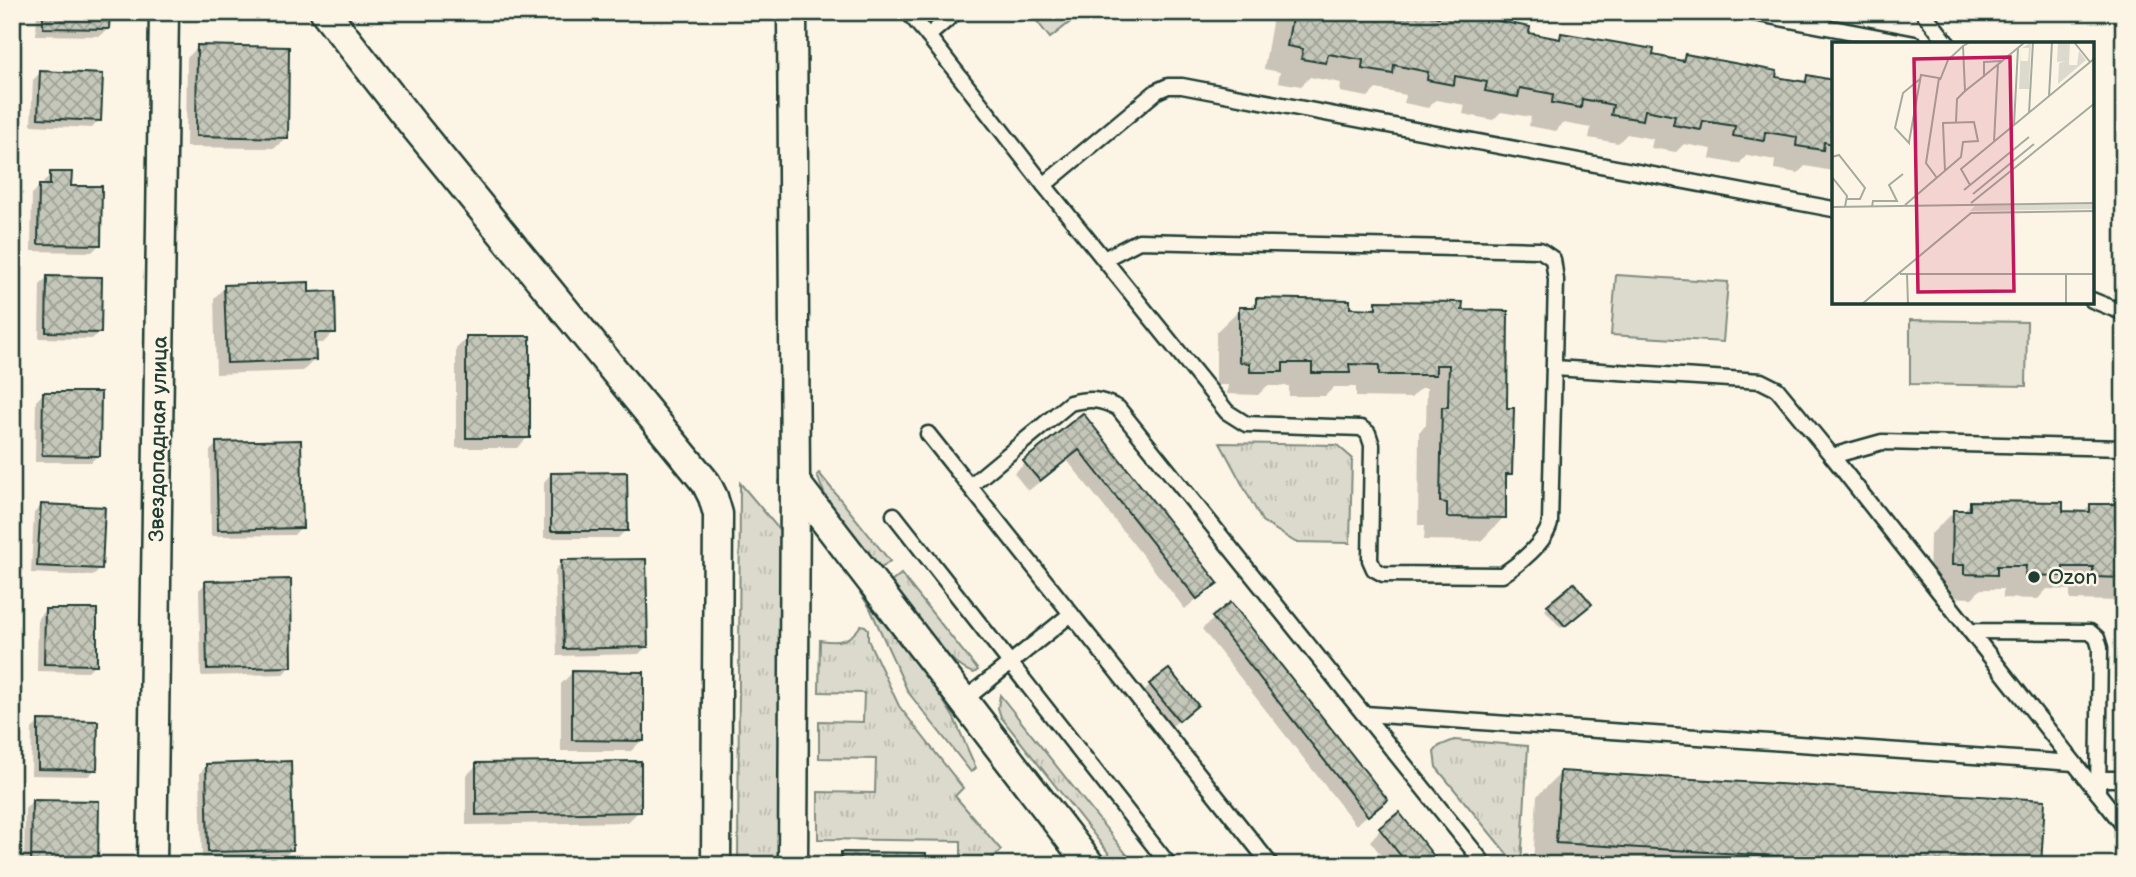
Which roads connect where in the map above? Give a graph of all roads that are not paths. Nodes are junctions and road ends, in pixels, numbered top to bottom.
1 (164, 12) edge
2 (325, 12) edge
3 (792, 12) edge
4 (908, 12) edge
5 (956, 12) edge
6 (1749, 12) edge
7 (1923, 12) edge
8 (929, 36) junction
9 (1905, 42) edge
10 (1946, 42) edge
11 (1044, 185) junction
12 (1832, 209) edge
13 (1104, 259) junction
14 (2094, 301) edge
15 (2124, 313) edge
16 (1554, 368) junction
17 (928, 434) dead end
18 (2124, 448) edge
19 (1832, 456) junction
20 (795, 482) junction
21 (970, 486) junction
22 (894, 515) dead end
23 (1072, 614) junction
24 (1970, 631) junction
25 (1010, 663) junction
26 (963, 701) junction
27 (1365, 714) junction
28 (2074, 763) junction
29 (2124, 779) edge
30 (2098, 786) junction
31 (2124, 826) edge
32 (152, 865) edge
33 (716, 865) edge
34 (793, 865) edge
35 (1090, 865) edge
36 (1169, 865) edge
37 (1271, 865) edge
38 (1485, 865) edge

1 - 32 street, Звездопадная улица
2 - 33 street
3 - 20 street
4 - 8 lane
5 - 8 lane
6 - 9 lane
7 - 10 lane
8 - 11 lane
11 - 12 lane
11 - 13 lane
13 - 16 lane
13 - 16 lane
14 - 15 lane
16 - 19 lane
17 - 21 lane
18 - 19 lane
19 - 24 lane
20 - 26 street
20 - 34 street
21 - 23 lane
21 - 27 lane
22 - 25 lane
23 - 25 lane
23 - 37 lane
24 - 28 lane
24 - 30 lane
25 - 26 lane
25 - 36 lane
26 - 35 street
27 - 28 lane
27 - 38 lane
28 - 30 lane
29 - 30 lane
30 - 31 lane

